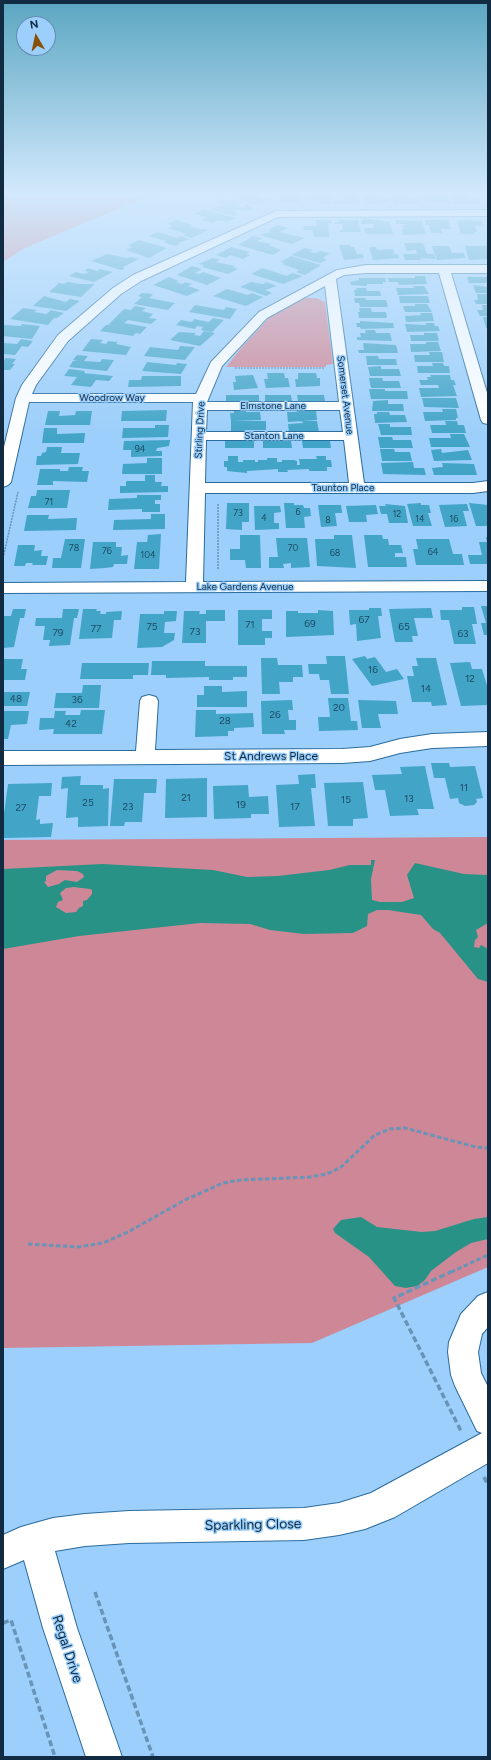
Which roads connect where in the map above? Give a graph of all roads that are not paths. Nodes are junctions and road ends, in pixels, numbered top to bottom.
1 (145, 274) edge
2 (339, 274) edge
3 (445, 274) edge
4 (330, 277) junction
5 (294, 297) junction
6 (333, 303) junction
7 (23, 398) junction
8 (201, 402) junction
9 (346, 406) junction
10 (488, 420) edge
11 (199, 436) junction
12 (350, 436) junction
13 (3, 482) edge
14 (488, 486) edge
15 (357, 487) junction
16 (198, 488) junction
17 (488, 586) edge
18 (194, 587) junction
19 (3, 588) edge
20 (149, 700) dead end
21 (488, 728) edge
22 (488, 739) edge
23 (397, 747) junction
24 (145, 757) junction
25 (3, 758) edge
26 (488, 1306) edge
27 (488, 1420) edge
28 (488, 1446) edge
29 (35, 1540) junction
30 (3, 1552) edge
31 (104, 1757) edge

1 - 7 street
2 - 4 street, Stirling Drive
3 - 10 street
4 - 5 street, Stirling Drive
4 - 6 street, Somerset Avenue
5 - 6 street
5 - 8 street, Stirling Drive
6 - 9 street, Somerset Avenue
7 - 8 street, Woodrow Way
7 - 13 street
8 - 9 street, Elmstone Lane
8 - 11 street, Stirling Drive
9 - 12 street, Somerset Avenue
11 - 12 street, Stanton Lane
11 - 16 street, Stirling Drive
12 - 15 street, Somerset Avenue
14 - 15 street, Taunton Place
15 - 16 street, Taunton Place
16 - 18 street, Stirling Drive
17 - 18 street, Lake Gardens Avenue
18 - 19 street, Lake Gardens Avenue
20 - 24 street
21 - 23 street, St Andrews Place
22 - 23 street, St Andrews Place
23 - 24 street, St Andrews Place
24 - 25 street, St Andrews Place
26 - 27 street
28 - 29 street, Sparkling Close
29 - 30 street, Sparkling Close
29 - 31 street, Regal Drive

